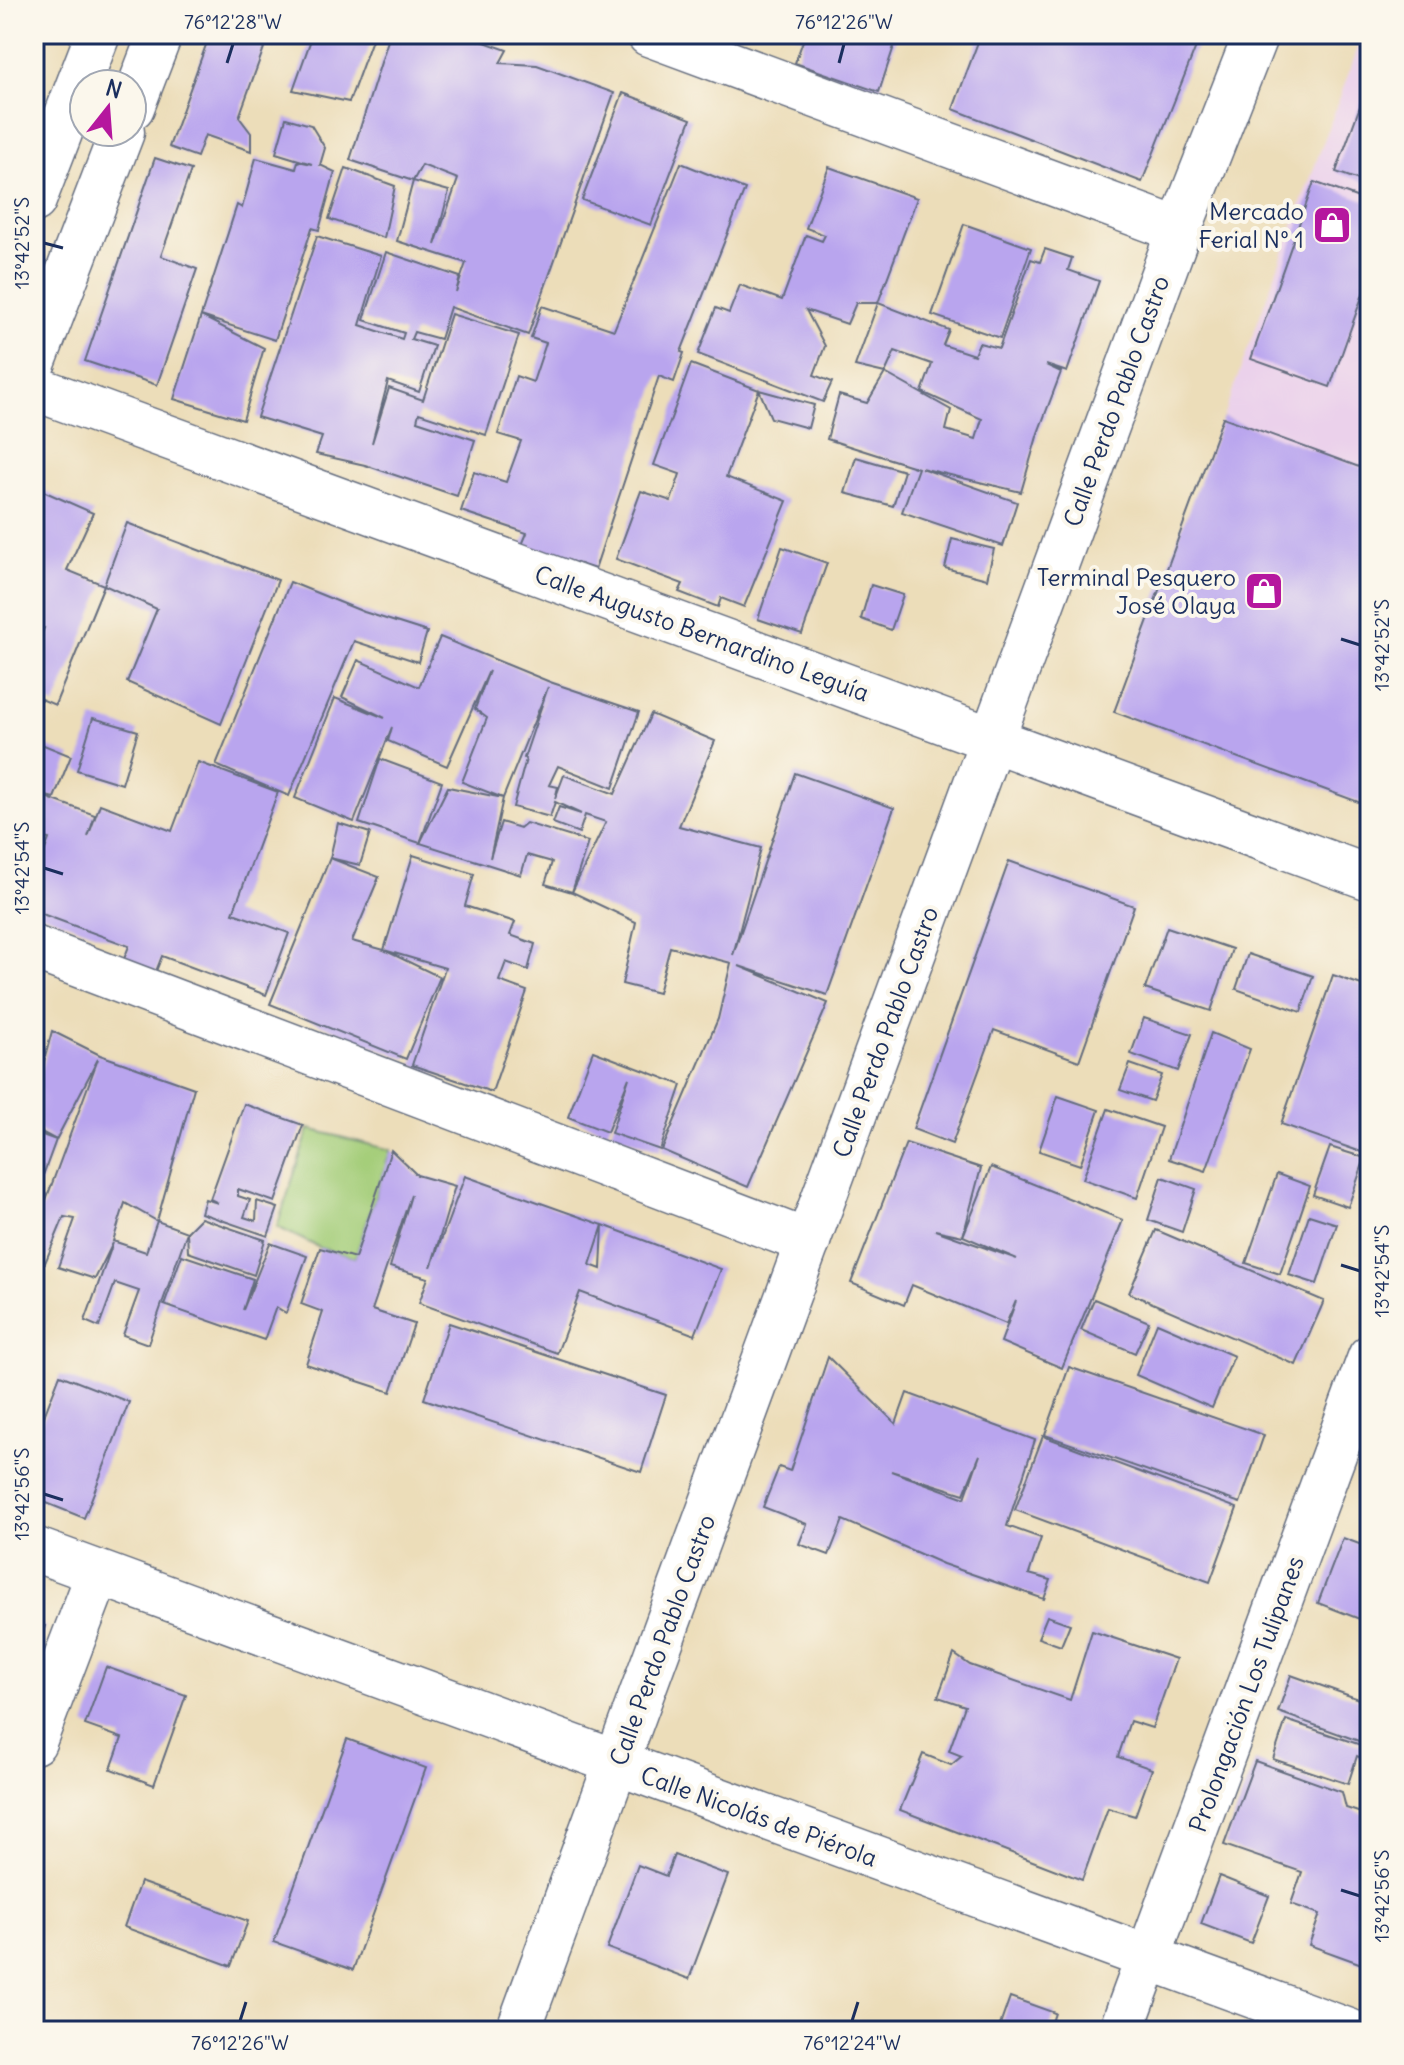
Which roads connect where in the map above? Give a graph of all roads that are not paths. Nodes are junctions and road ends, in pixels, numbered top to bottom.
1 (98, 34) edge
2 (160, 34) edge
3 (649, 34) edge
4 (1256, 34) edge
5 (147, 68) edge
6 (116, 148) edge
7 (34, 200) edge
8 (1179, 230) junction
9 (34, 361) edge
10 (34, 388) edge
11 (992, 739) junction
12 (1370, 878) edge
13 (34, 948) edge
14 (808, 1242) junction
15 (1370, 1357) edge
16 (34, 1549) edge
17 (98, 1574) junction
18 (34, 1742) edge
19 (616, 1764) junction
20 (1148, 1959) junction
21 (518, 2031) edge
22 (1121, 2031) edge
23 (1349, 2031) edge

1 - 7 street
2 - 5 street
3 - 8 street
4 - 8 street, Calle Perdo Pablo Castro
6 - 9 street
8 - 11 street, Calle Perdo Pablo Castro
10 - 11 street, Calle Augusto Bernardino Leguía
11 - 12 street, Calle Augusto Bernardino Leguía
11 - 14 street, Calle Perdo Pablo Castro
13 - 14 street
14 - 19 street, Calle Perdo Pablo Castro
15 - 20 street, Prolongación Los Tulipanes
16 - 17 street, Calle Nicolás de Piérola
17 - 18 street
17 - 19 street, Calle Nicolás de Piérola
19 - 20 street, Calle Nicolás de Piérola
19 - 21 street, Calle Perdo Pablo Castro
20 - 22 street, Prolongación Los Tulipanes
20 - 23 street, Calle Nicolás de Piérola

